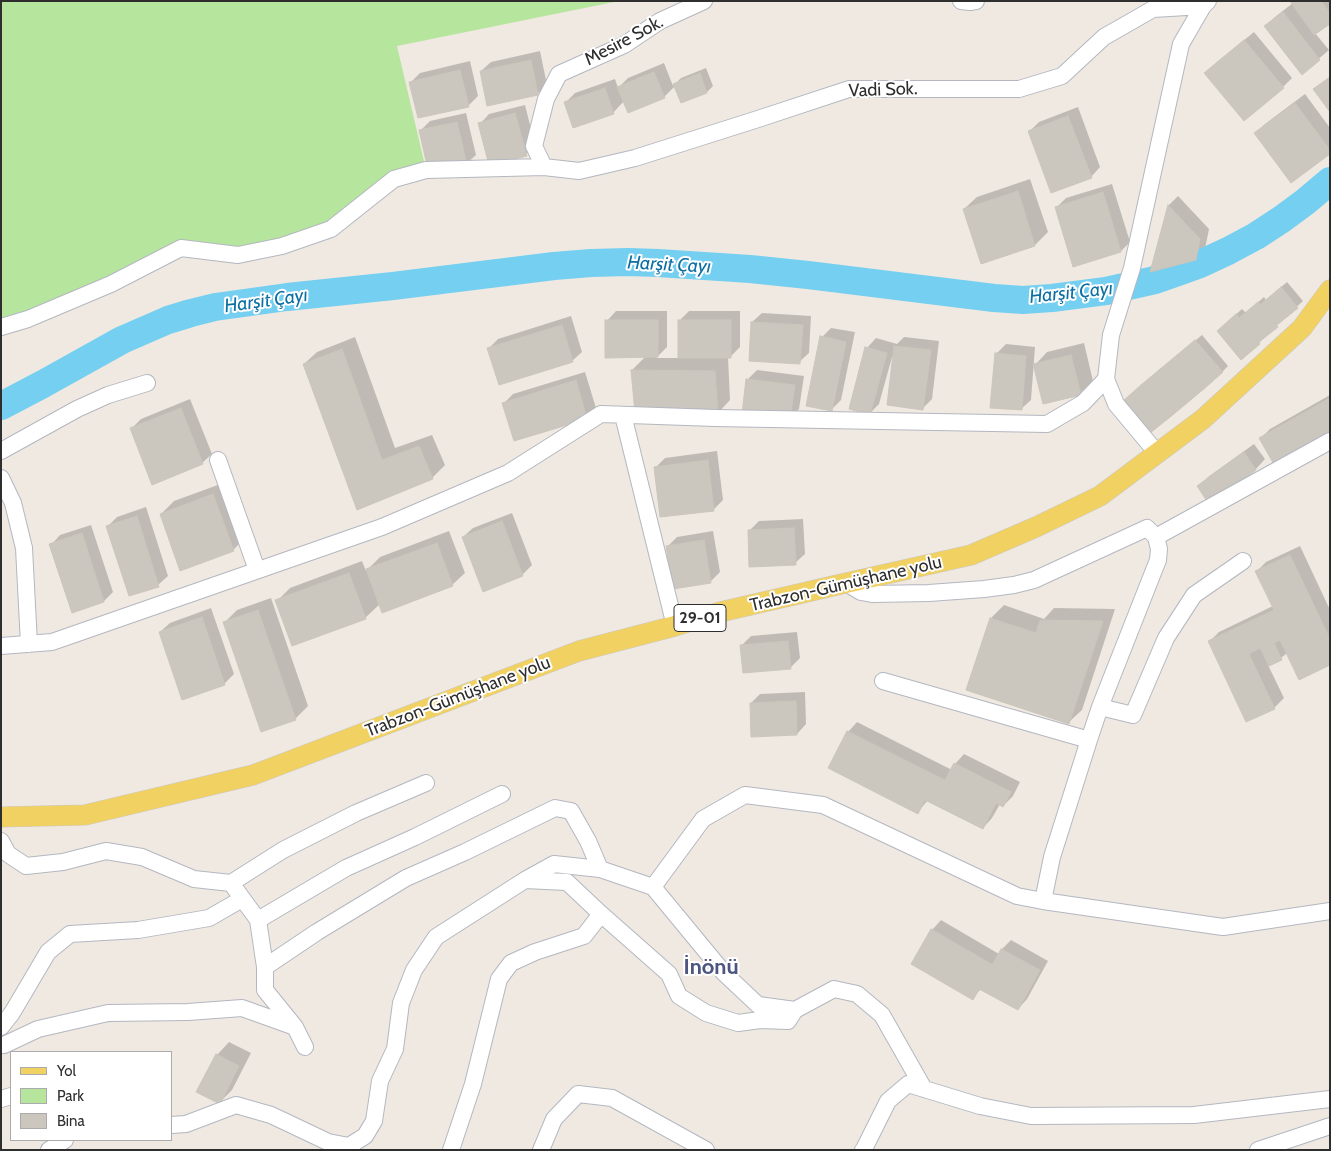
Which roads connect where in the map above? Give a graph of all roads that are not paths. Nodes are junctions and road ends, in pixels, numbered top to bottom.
1 (704, 1) edge
2 (961, 1) edge
3 (976, 1) edge
4 (1206, 4) edge
5 (544, 167) junction
6 (1330, 290) edge
7 (1, 327) edge
8 (1106, 379) junction
9 (147, 383) dead end
10 (624, 415) junction
11 (1330, 441) edge
12 (1, 451) edge
13 (1157, 453) junction
14 (218, 460) dead end
15 (1, 478) edge
16 (1156, 537) junction
17 (1243, 561) dead end
18 (257, 570) junction
19 (846, 583) junction
20 (675, 626) junction
21 (29, 644) junction
22 (1, 646) edge
23 (883, 682) dead end
24 (1100, 707) junction
25 (1089, 740) junction
26 (426, 783) dead end
27 (502, 794) dead end
28 (1, 817) edge
29 (1, 841) edge
30 (600, 869) junction
31 (525, 880) junction
32 (231, 883) junction
33 (653, 887) junction
34 (242, 899) junction
35 (1043, 901) junction
36 (1330, 911) edge
37 (601, 914) junction
38 (258, 920) junction
39 (265, 967) junction
40 (795, 1010) junction
41 (1, 1027) edge
42 (295, 1027) junction
43 (1, 1044) edge
44 (305, 1047) dead end
45 (924, 1089) junction
46 (1330, 1100) edge
47 (172, 1125) edge
48 (1330, 1126) edge
49 (63, 1141) edge
50 (49, 1150) edge
51 (451, 1150) edge
52 (540, 1150) edge
53 (706, 1150) edge
54 (863, 1150) edge
55 (1258, 1150) edge

1 - 5 street, Mesire Sok.
2 - 3 street
4 - 5 street, Vadi Sok.
4 - 8 street
5 - 7 street, Vadi Sok.
6 - 13 main road, Trabzon-Gümüşhane yolu / 29-01
8 - 10 street
8 - 13 street
9 - 12 street
10 - 18 street
10 - 20 street
11 - 16 street
13 - 19 main road, Trabzon-Gümüşhane yolu / 29-01
14 - 18 street
15 - 21 street
16 - 19 street
16 - 24 street
17 - 24 street
18 - 21 street
19 - 20 main road, Trabzon-Gümüşhane yolu / 29-01
20 - 28 main road, Trabzon-Gümüşhane yolu / 29-01
21 - 22 street
23 - 25 street
24 - 25 street
25 - 35 street
26 - 32 street
27 - 38 street
29 - 32 street
30 - 31 street
30 - 33 street
30 - 39 street
31 - 37 street
31 - 47 street
32 - 34 street
33 - 35 street
33 - 40 street
34 - 38 street
34 - 41 street
35 - 36 street
37 - 40 street
37 - 51 street
38 - 39 street
39 - 42 street
40 - 45 street
42 - 43 street
42 - 44 street
45 - 46 street
45 - 54 street
48 - 55 street
49 - 50 street
52 - 53 street

